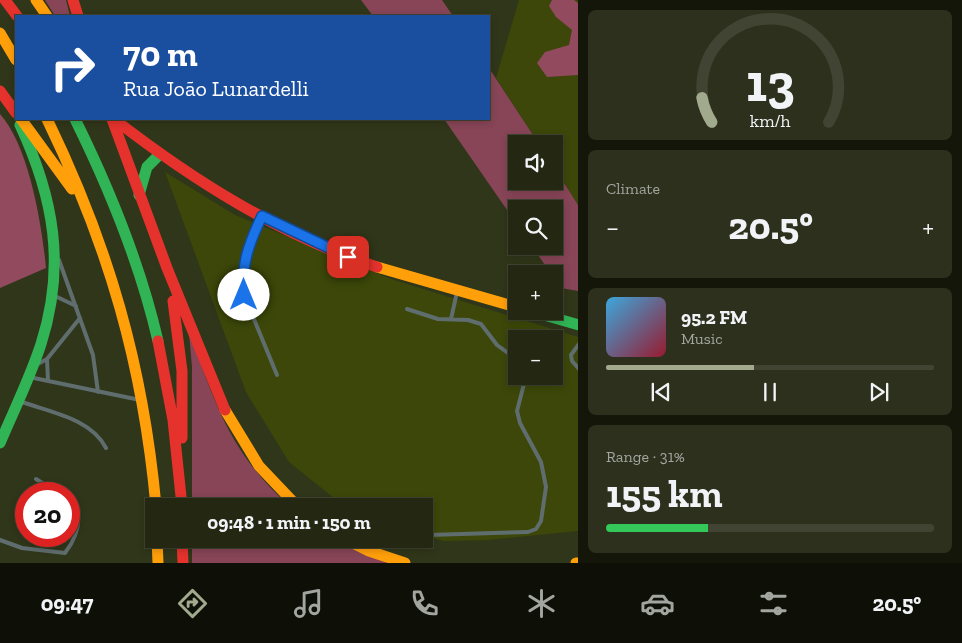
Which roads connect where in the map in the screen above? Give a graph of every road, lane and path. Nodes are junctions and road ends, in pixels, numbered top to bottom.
1 (5, 0) edge
2 (36, 0) edge
3 (73, 0) edge
4 (16, 15) edge
5 (46, 15) edge
6 (78, 15) edge
7 (0, 33) edge
8 (15, 58) edge
9 (0, 91) edge
10 (0, 95) edge
11 (13, 108) edge
12 (18, 120) edge
13 (22, 120) edge
14 (47, 120) edge
15 (75, 120) edge
16 (102, 120) edge
17 (113, 120) edge
18 (114, 120) edge
19 (160, 154) junction
20 (139, 195) junction
21 (262, 216) junction
22 (100, 240) junction
23 (56, 253) junction
24 (161, 255) junction
25 (457, 290) junction
26 (53, 295) junction
27 (508, 305) edge
28 (76, 306) junction
29 (406, 309) dead end
30 (80, 318) junction
31 (451, 319) junction
32 (561, 320) edge
33 (578, 325) edge
34 (578, 344) edge
35 (508, 353) edge
36 (47, 359) junction
37 (578, 369) edge
38 (30, 372) junction
39 (277, 375) dead end
40 (48, 381) junction
41 (524, 385) edge
42 (98, 392) junction
43 (18, 400) junction
44 (142, 401) junction
45 (0, 443) edge
46 (106, 448) dead end
47 (36, 479) dead end
48 (41, 482) edge
49 (181, 492) junction
50 (155, 498) edge
51 (181, 498) edge
52 (289, 498) edge
53 (433, 535) edge
54 (0, 540) edge
55 (15, 545) edge
56 (19, 547) edge
57 (68, 547) edge
58 (157, 548) edge
59 (182, 548) edge
60 (363, 548) edge
61 (158, 563) edge
62 (183, 563) edge
63 (405, 563) edge

1 - 4 main road
2 - 5 main road
3 - 6 main road
7 - 8 main road
9 - 11 main road
10 - 11 main road
12 - 23 main road
13 - 22 main road
14 - 22 main road
15 - 49 main road
16 - 20 main road
17 - 20 main road
18 - 19 main road
19 - 20 main road
19 - 21 main road
20 - 24 main road
21 - 25 main road
21 - 39 lane
22 - 44 main road
23 - 26 main road
23 - 28 lane
24 - 49 main road
24 - 52 main road
25 - 27 main road
25 - 31 lane
26 - 28 lane
26 - 38 main road
28 - 30 lane
29 - 31 lane
30 - 36 lane
30 - 42 lane
31 - 35 lane
32 - 33 main road
34 - 37 lane
36 - 38 lane
36 - 40 lane
38 - 40 lane
38 - 43 main road
40 - 42 lane
41 - 53 lane
42 - 44 lane
43 - 45 main road
43 - 46 lane
44 - 50 main road
47 - 48 lane
49 - 51 main road
54 - 55 lane
56 - 57 lane
58 - 61 main road
59 - 62 main road
60 - 63 main road

